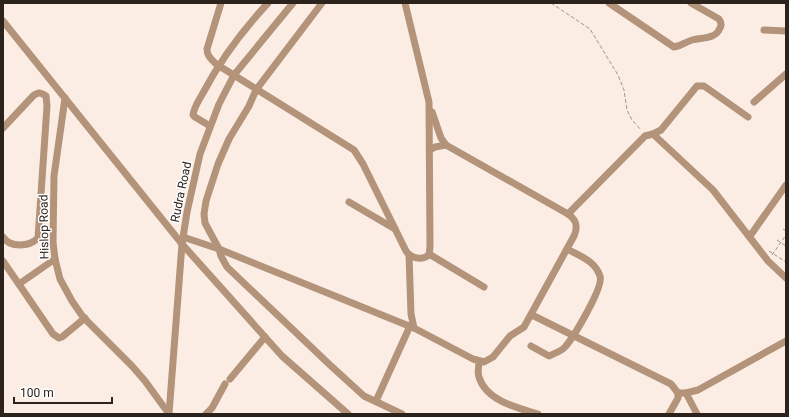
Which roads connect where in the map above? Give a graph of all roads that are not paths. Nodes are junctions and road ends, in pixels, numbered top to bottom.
1 (221, 3) edge
2 (268, 3) edge
3 (293, 3) edge
4 (322, 3) edge
5 (405, 3) edge
6 (610, 3) edge
7 (691, 3) edge
8 (3, 22) edge
9 (764, 30) dead end
10 (786, 31) edge
11 (218, 66) junction
12 (786, 74) edge
13 (234, 75) junction
14 (256, 90) junction
15 (65, 98) junction
16 (429, 102) junction
17 (754, 102) dead end
18 (748, 117) dead end
19 (210, 126) junction
20 (3, 128) edge
21 (650, 135) junction
22 (446, 145) junction
23 (430, 150) junction
24 (786, 185) edge
25 (349, 202) dead end
26 (568, 214) junction
27 (395, 229) junction
28 (750, 236) junction
29 (3, 237) edge
30 (182, 240) junction
31 (219, 249) junction
32 (567, 249) junction
33 (430, 254) junction
34 (410, 255) junction
35 (54, 259) junction
36 (3, 261) edge
37 (786, 278) edge
38 (19, 284) junction
39 (484, 287) dead end
40 (532, 315) junction
41 (85, 318) junction
42 (412, 327) junction
43 (574, 335) junction
44 (265, 337) junction
45 (786, 341) edge
46 (531, 346) dead end
47 (479, 362) junction
48 (678, 393) junction
49 (686, 393) junction
50 (376, 401) junction
51 (516, 411) edge
52 (169, 414) edge
53 (206, 414) edge
54 (348, 414) edge
55 (402, 414) edge
56 (538, 414) edge
57 (669, 414) edge
58 (697, 414) edge

1 - 11 street
2 - 11 street
3 - 13 street, Rudra Road
4 - 14 street
5 - 16 street
6 - 7 street
8 - 15 street
9 - 10 street
11 - 13 street
11 - 19 street
12 - 17 street
13 - 14 street
13 - 19 street, Rudra Road
14 - 27 street
14 - 31 street
15 - 30 street
15 - 35 street, Hislop Road
16 - 22 street
16 - 23 street
18 - 21 street
19 - 30 street, Rudra Road
20 - 29 street
21 - 26 street
21 - 28 street
22 - 23 street
22 - 26 street
23 - 33 street
24 - 28 street
25 - 27 street
26 - 32 street
27 - 34 street
28 - 37 street
30 - 31 street
30 - 44 street
30 - 52 street, Rudra Road
31 - 42 street
31 - 50 street
32 - 40 street
32 - 43 street
33 - 34 street
33 - 39 street
34 - 42 street
35 - 38 street
35 - 41 street, Hislop Road
36 - 38 street
38 - 41 street
40 - 43 street
40 - 47 street
41 - 52 street, Hislop Road
42 - 47 street
42 - 50 street
43 - 46 street
43 - 48 street
44 - 53 street
44 - 54 street
45 - 49 street
47 - 51 street
48 - 49 street
48 - 57 street
49 - 58 street
50 - 55 street
51 - 56 street

